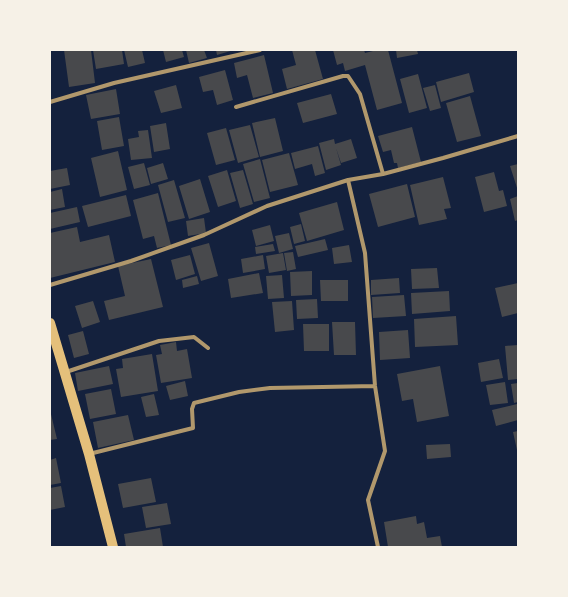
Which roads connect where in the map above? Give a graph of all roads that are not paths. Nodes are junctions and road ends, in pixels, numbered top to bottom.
1 (260, 50) edge
2 (50, 102) edge
3 (236, 107) dead end
4 (518, 136) edge
5 (383, 174) junction
6 (348, 180) junction
7 (50, 285) edge
8 (50, 323) edge
9 (208, 348) dead end
10 (65, 372) junction
11 (376, 386) junction
12 (89, 454) junction
13 (114, 547) edge
14 (378, 547) edge

1 - 2 street
3 - 5 street
4 - 5 street
5 - 6 street
6 - 7 street
6 - 11 street
8 - 10 main road
9 - 10 street
10 - 12 main road
11 - 12 street
11 - 14 street
12 - 13 main road

